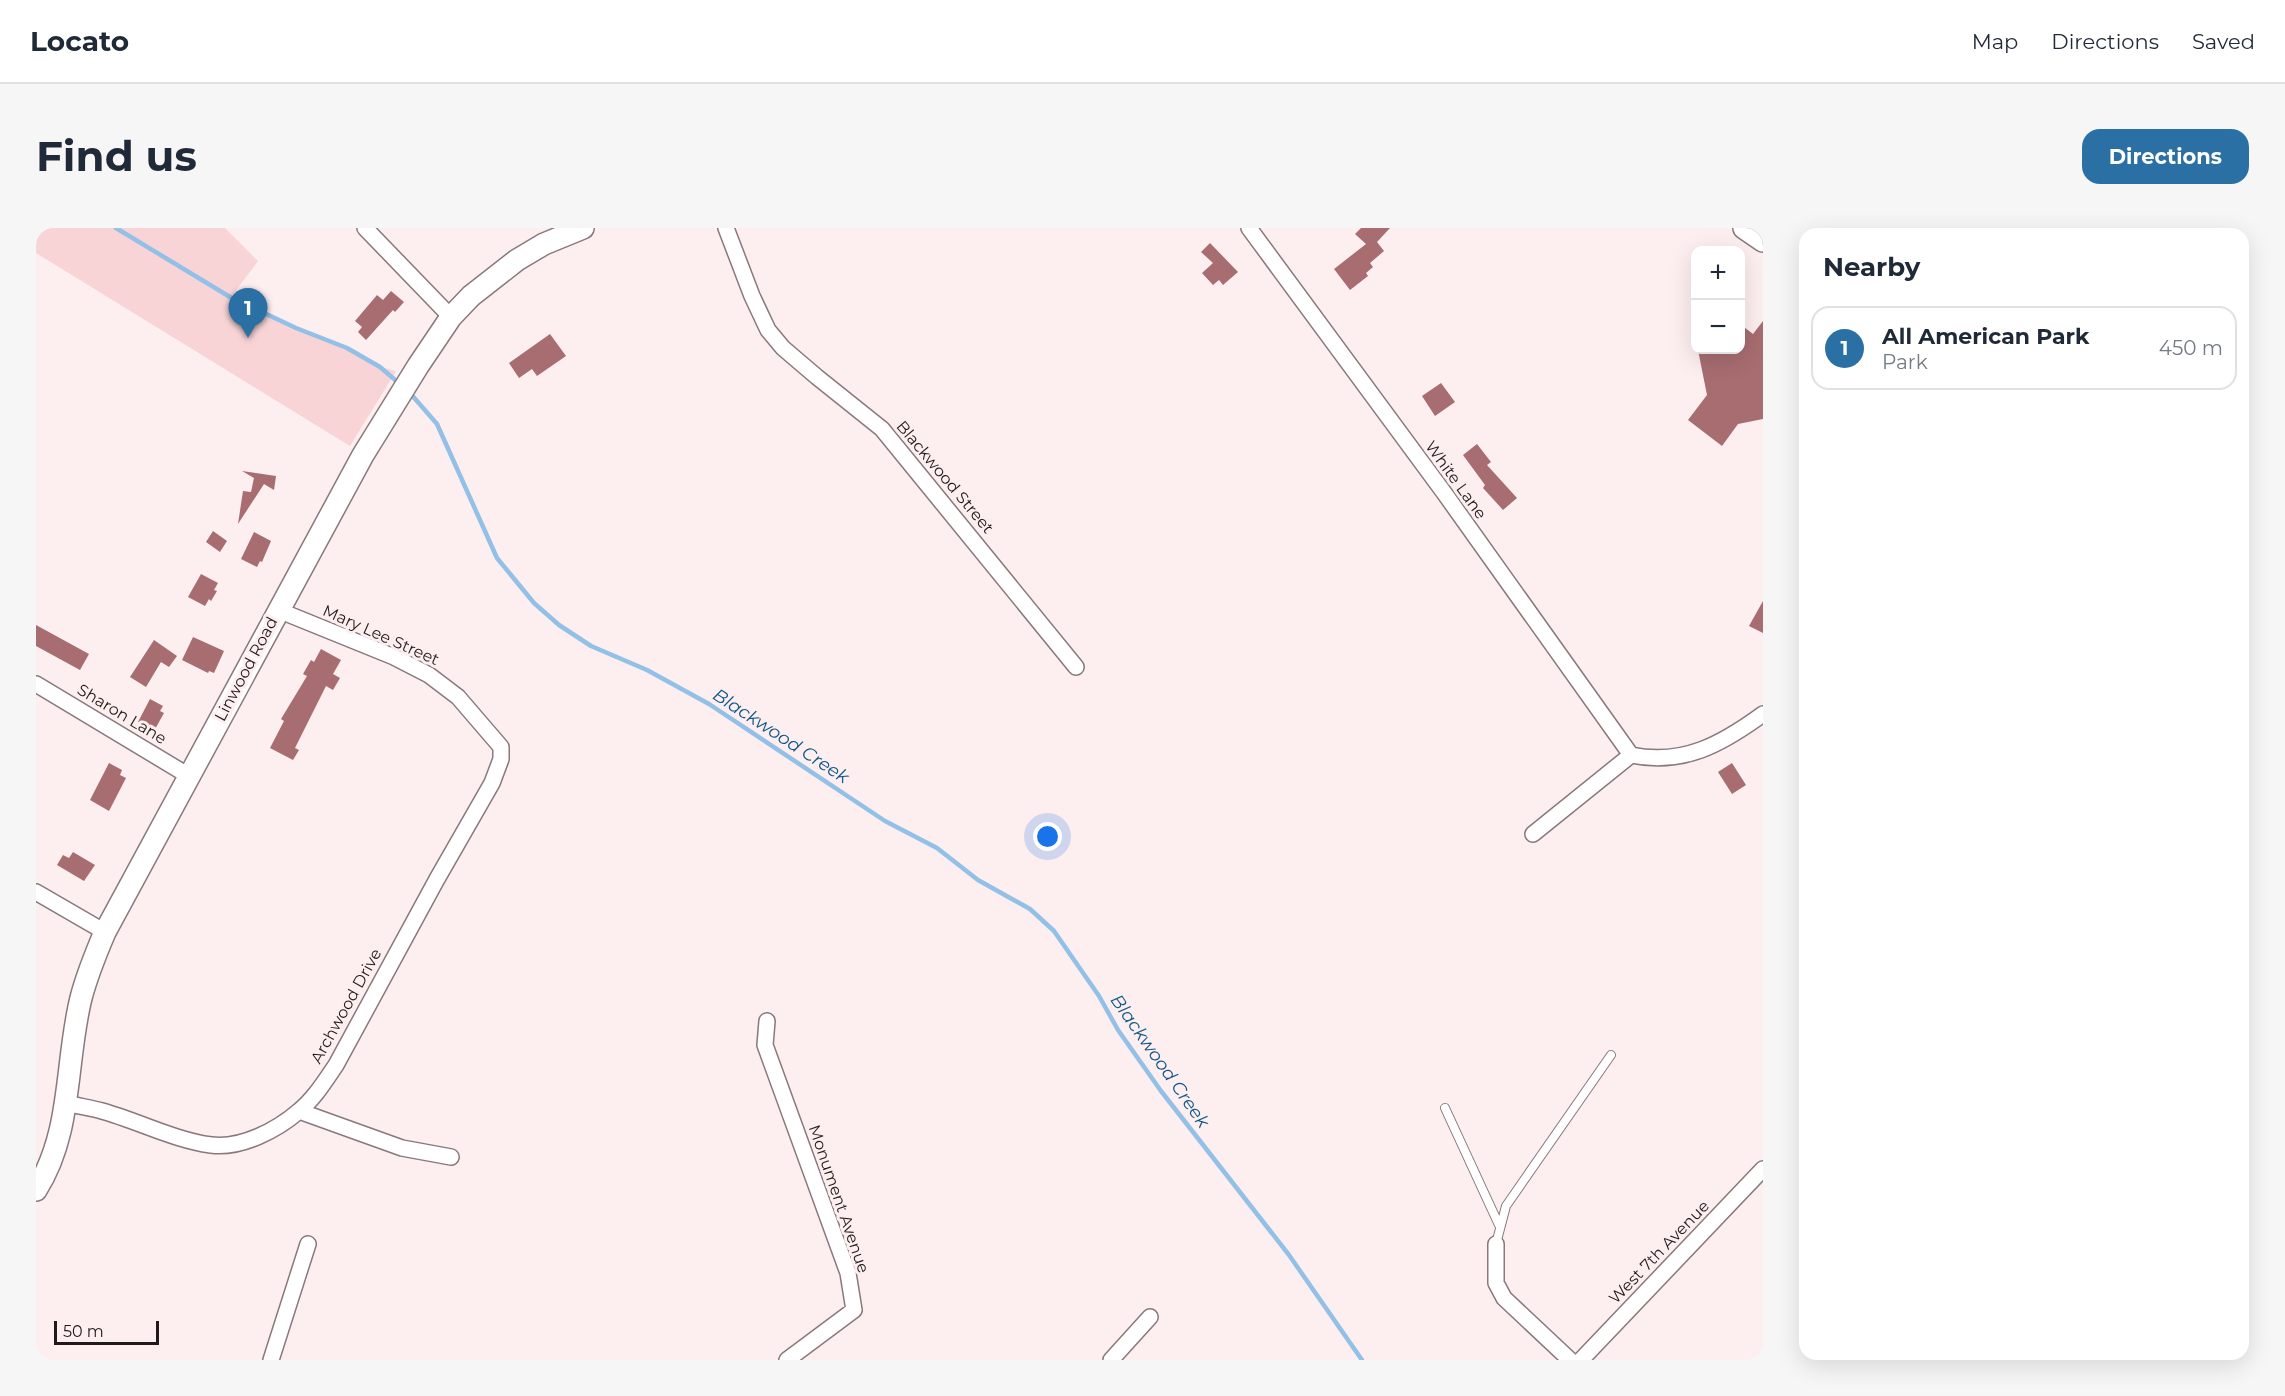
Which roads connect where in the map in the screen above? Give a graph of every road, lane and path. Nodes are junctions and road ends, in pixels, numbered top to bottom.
1 (365, 228) edge
2 (583, 228) edge
3 (726, 228) edge
4 (1250, 228) edge
5 (1744, 228) edge
6 (1763, 241) edge
7 (451, 316) junction
8 (278, 610) junction
9 (1076, 667) dead end
10 (36, 684) edge
11 (1763, 714) edge
12 (1631, 755) junction
13 (501, 759) joint
14 (189, 776) junction
15 (1533, 834) dead end
16 (36, 892) edge
17 (105, 932) junction
18 (767, 1021) dead end
19 (1611, 1055) dead end
20 (66, 1103) junction
21 (1445, 1108) dead end
22 (299, 1111) junction
23 (451, 1157) dead end
24 (1763, 1169) edge
25 (36, 1190) edge
26 (1499, 1225) junction
27 (308, 1244) dead end
28 (1496, 1244) joint
29 (1150, 1317) dead end
30 (271, 1360) edge
31 (787, 1360) edge
32 (1111, 1360) edge
33 (1570, 1360) edge
34 (1581, 1360) edge

1 - 7 street
2 - 7 main road, Linwood Road
3 - 9 street, Blackwood Street
4 - 12 street, White Lane
5 - 6 main road
7 - 8 main road, Linwood Road
8 - 13 street, Mary Lee Street
8 - 14 main road, Linwood Road
10 - 14 street, Sharon Lane
11 - 12 street
12 - 15 street
13 - 22 street, Archwood Drive
14 - 17 main road, Linwood Road
16 - 17 street
17 - 20 main road, Linwood Road
18 - 31 street, Monument Avenue
19 - 26 lane
20 - 22 street, Archwood Drive
20 - 25 main road, Linwood Road
21 - 26 lane
22 - 23 street
24 - 34 street, West 7th Avenue
26 - 28 lane
27 - 30 street
28 - 33 street
29 - 32 street

